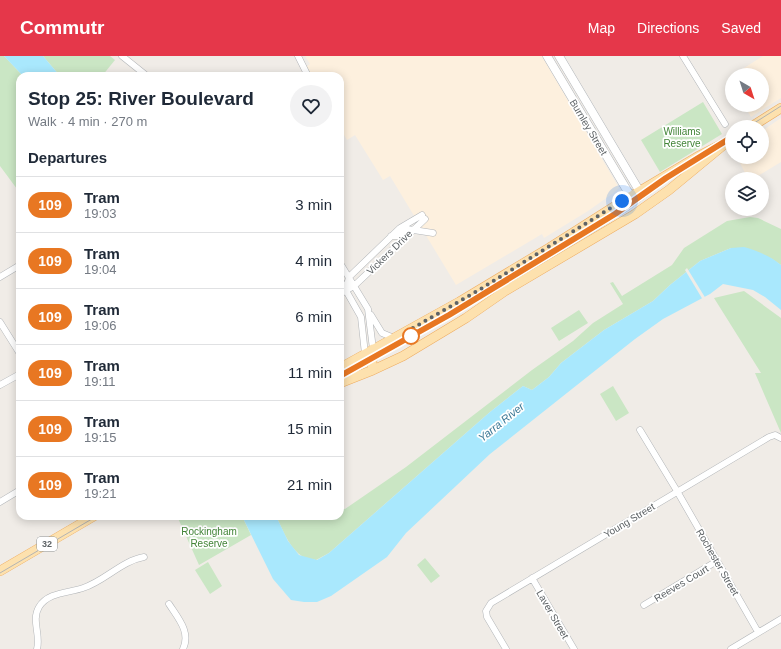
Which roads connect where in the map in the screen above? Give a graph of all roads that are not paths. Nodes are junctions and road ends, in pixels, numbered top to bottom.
1 (122, 56) edge
2 (298, 56) edge
3 (547, 56) edge
4 (559, 56) edge
5 (683, 56) edge
6 (142, 72) edge
7 (306, 72) edge
8 (781, 108) edge
9 (591, 109) junction
10 (581, 114) junction
11 (762, 120) edge
12 (725, 124) dead end
13 (725, 143) edge
14 (725, 144) edge
15 (640, 192) junction
16 (631, 197) junction
17 (643, 209) junction
18 (412, 230) junction
19 (434, 233) dead end
20 (391, 236) junction
21 (382, 245) junction
22 (389, 252) junction
23 (16, 267) edge
24 (344, 270) edge
25 (0, 277) edge
26 (348, 277) junction
27 (354, 286) junction
28 (344, 289) edge
29 (344, 291) edge
30 (344, 293) edge
31 (368, 310) junction
32 (0, 322) edge
33 (394, 338) junction
34 (16, 348) edge
35 (369, 352) junction
36 (344, 366) edge
37 (370, 372) junction
38 (16, 376) edge
39 (344, 382) edge
40 (0, 385) edge
41 (640, 430) dead end
42 (778, 436) edge
43 (677, 491) junction
44 (16, 492) edge
45 (0, 502) edge
46 (87, 520) edge
47 (144, 557) dead end
48 (717, 561) junction
49 (0, 571) edge
50 (532, 578) junction
51 (169, 604) dead end
52 (644, 605) dead end
53 (781, 619) edge
54 (758, 632) junction
55 (37, 649) edge
56 (183, 649) edge
57 (506, 649) edge
58 (574, 649) edge
59 (731, 649) edge

1 - 6 street
2 - 7 street
3 - 10 main road, Burnley Street
4 - 9 main road, Burnley Street
5 - 12 street
8 - 11 main road
9 - 10 main road
9 - 15 main road, Burnley Street
10 - 16 main road, Burnley Street
13 - 15 main road
14 - 17 main road
15 - 16 main road
15 - 17 main road
16 - 17 main road
16 - 33 main road
17 - 37 main road
18 - 19 street
18 - 20 street
18 - 20 street, Vickers Drive
18 - 22 street, Vickers Drive
20 - 21 street, Vickers Drive
21 - 22 street
21 - 26 street, Vickers Drive
22 - 27 street, Vickers Drive
23 - 25 street
24 - 26 street
26 - 27 street
26 - 28 street
27 - 29 street, Vickers Drive
27 - 31 street
30 - 35 street
31 - 33 street
31 - 35 street
32 - 34 street
33 - 35 main road
35 - 36 main road
35 - 37 main road
37 - 39 main road
38 - 40 street
41 - 43 street, Rochester Street
42 - 43 street, Young Street
43 - 48 street, Rochester Street
43 - 50 street, Young Street
44 - 45 street
46 - 49 main road, 32
47 - 55 street
48 - 52 street, Reeves Court
48 - 54 street, Rochester Street
50 - 57 street, Young Street
50 - 58 street, Laver Street
51 - 56 street
53 - 54 street
54 - 59 street

